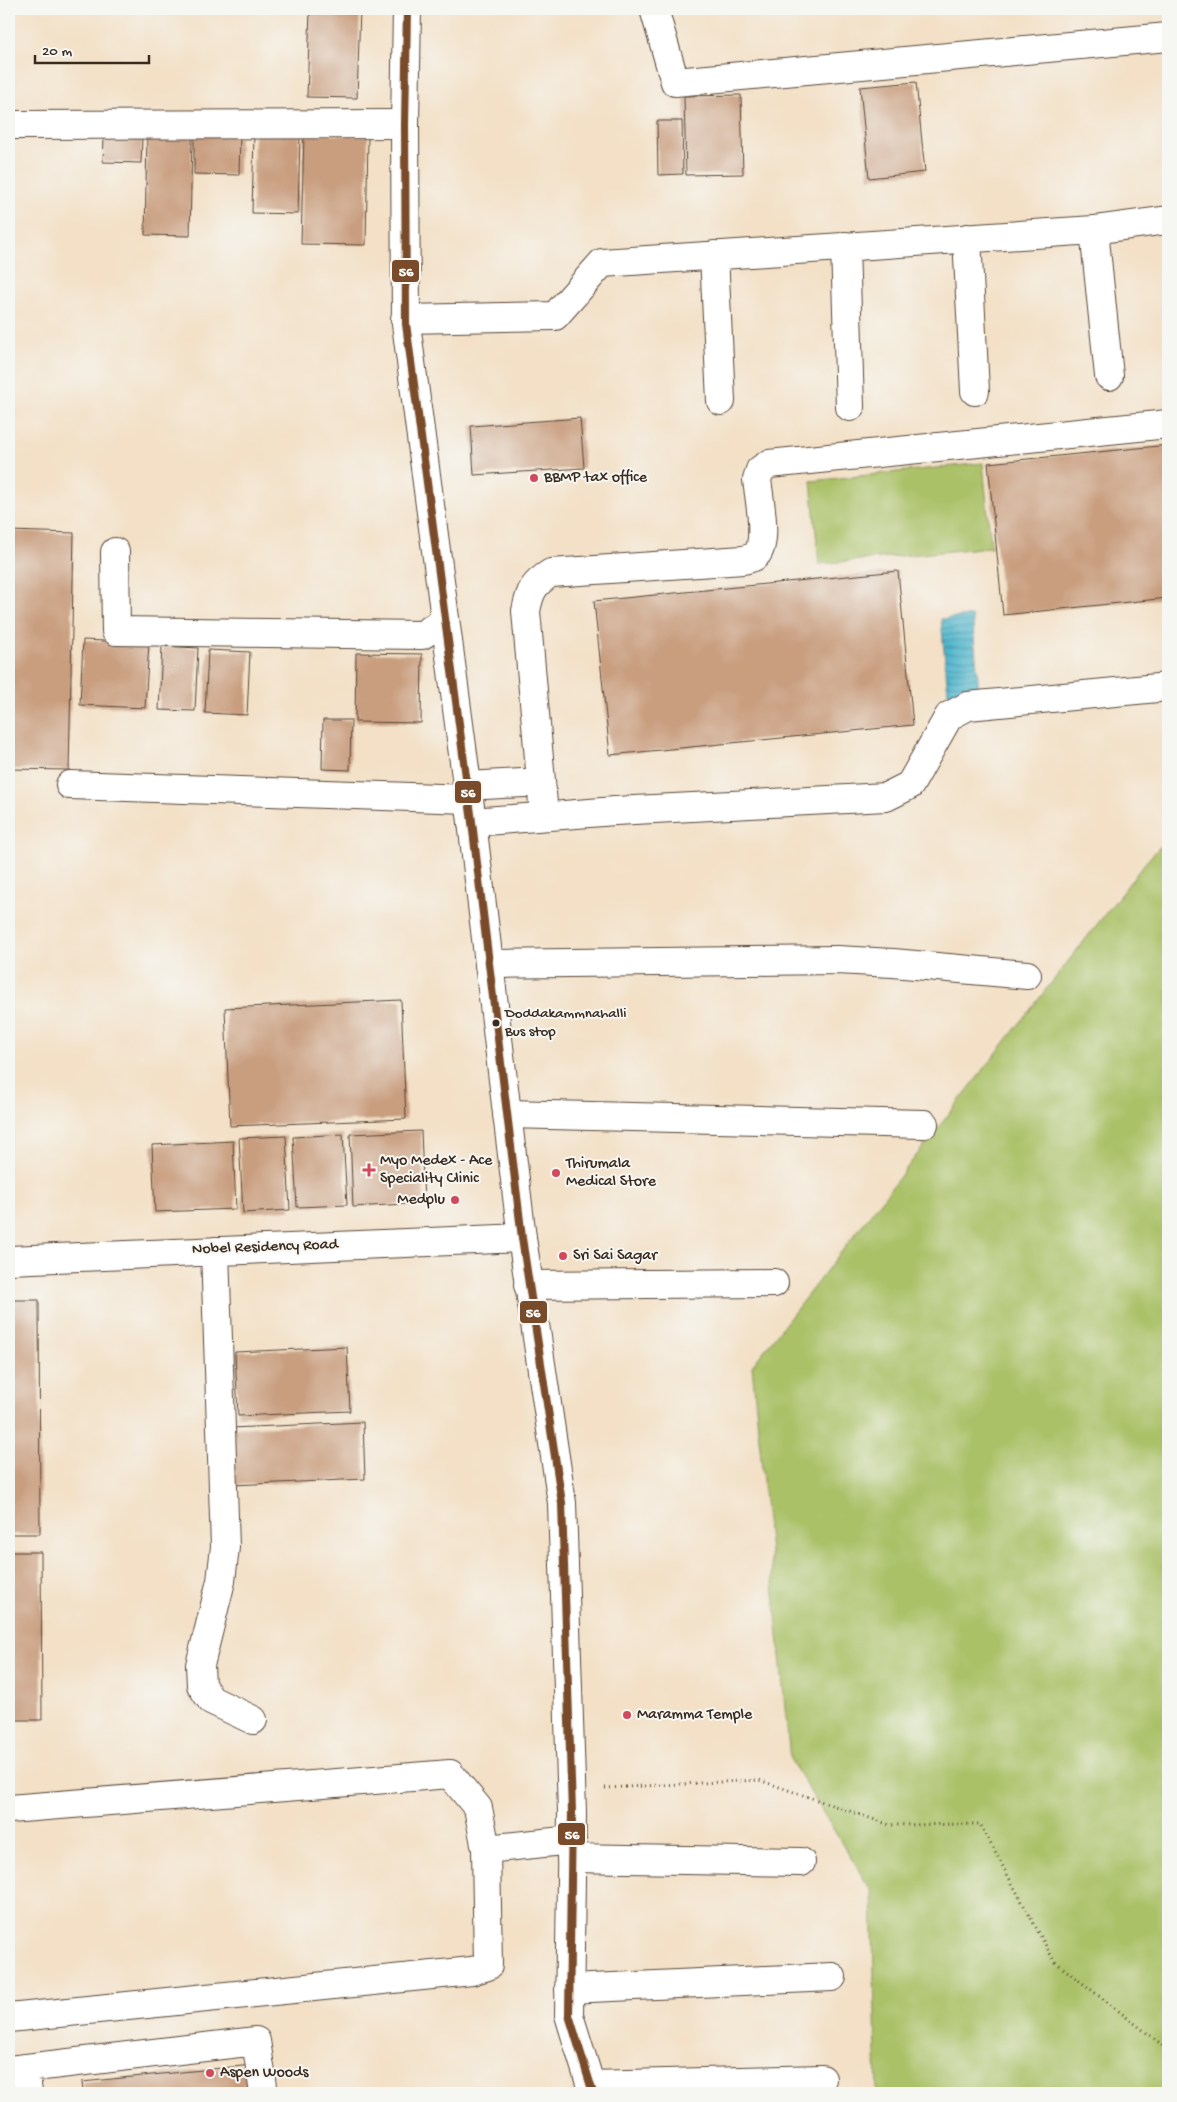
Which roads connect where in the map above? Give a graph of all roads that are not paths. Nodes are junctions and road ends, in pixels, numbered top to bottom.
1 (407, 9) edge
2 (654, 9) edge
3 (1168, 37) edge
4 (405, 124) junction
5 (9, 125) edge
6 (1168, 220) edge
7 (1094, 230) junction
8 (967, 238) junction
9 (845, 246) junction
10 (714, 255) junction
11 (405, 319) junction
12 (1109, 376) dead end
13 (976, 391) dead end
14 (721, 401) dead end
15 (850, 407) dead end
16 (1168, 424) edge
17 (115, 552) dead end
18 (444, 621) junction
19 (1168, 687) edge
20 (542, 782) junction
21 (70, 785) dead end
22 (469, 802) junction
23 (544, 815) junction
24 (489, 964) junction
25 (1027, 976) dead end
26 (507, 1114) junction
27 (924, 1124) dead end
28 (522, 1238) junction
29 (215, 1251) junction
30 (9, 1260) edge
31 (774, 1282) dead end
32 (528, 1285) junction
33 (253, 1720) dead end
34 (9, 1809) edge
35 (486, 1849) junction
36 (571, 1849) junction
37 (801, 1862) dead end
38 (832, 1977) dead end
39 (569, 1988) junction
40 (9, 2018) edge
41 (21, 2077) edge
42 (822, 2079) dead end
43 (592, 2089) edge
44 (264, 2093) edge

1 - 4 street
2 - 3 street
4 - 5 street
4 - 11 street
6 - 7 street
7 - 8 street
7 - 12 street
8 - 9 street
8 - 13 street
9 - 10 street
9 - 15 street
10 - 11 street
10 - 14 street
11 - 18 street
16 - 20 street
17 - 18 street
18 - 22 street
19 - 23 street
20 - 22 street
20 - 23 street
21 - 22 street
22 - 23 street
22 - 24 street
24 - 25 street
24 - 26 street
26 - 27 street
26 - 28 street
28 - 29 street, Nobel Residency Road
28 - 32 street
29 - 30 street, Nobel Residency Road
29 - 33 street
31 - 32 street
32 - 36 street
34 - 35 street
35 - 36 street
35 - 40 street
36 - 37 street
36 - 39 street
38 - 39 street
39 - 43 street
41 - 44 street
42 - 43 street

